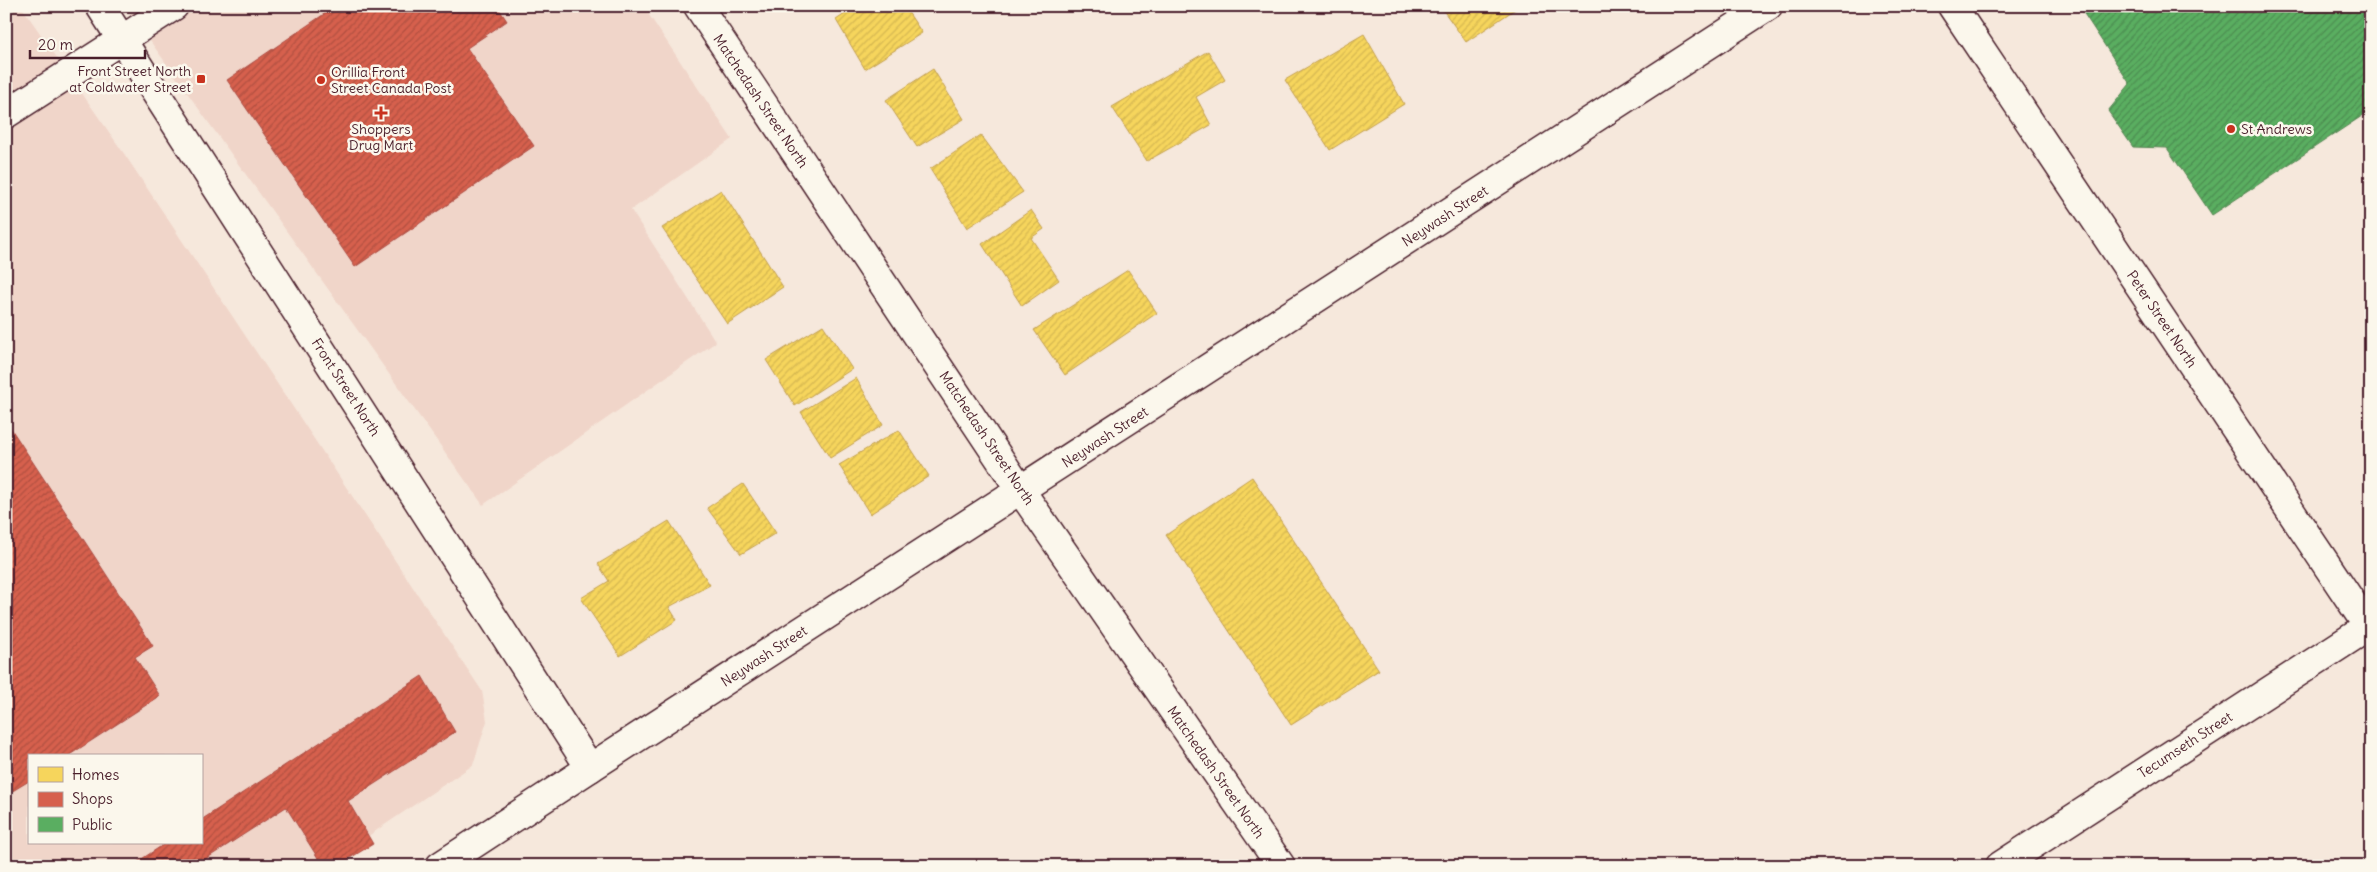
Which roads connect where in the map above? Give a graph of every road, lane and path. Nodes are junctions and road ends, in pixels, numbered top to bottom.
1 (100, 6) edge
2 (174, 6) edge
3 (698, 6) edge
4 (1768, 6) edge
5 (1952, 6) edge
6 (122, 39) junction
7 (6, 114) edge
8 (1021, 491) junction
9 (2370, 628) edge
10 (590, 768) junction
11 (440, 866) edge
12 (1281, 866) edge
13 (2000, 866) edge

1 - 6 street, Front Street North
2 - 6 street
3 - 8 street, Matchedash Street North
4 - 8 street, Neywash Street
5 - 9 street, Peter Street North
6 - 7 street
6 - 10 street, Front Street North
8 - 10 street, Neywash Street
8 - 12 street, Matchedash Street North
9 - 13 street, Tecumseth Street
10 - 11 street, Neywash Street

